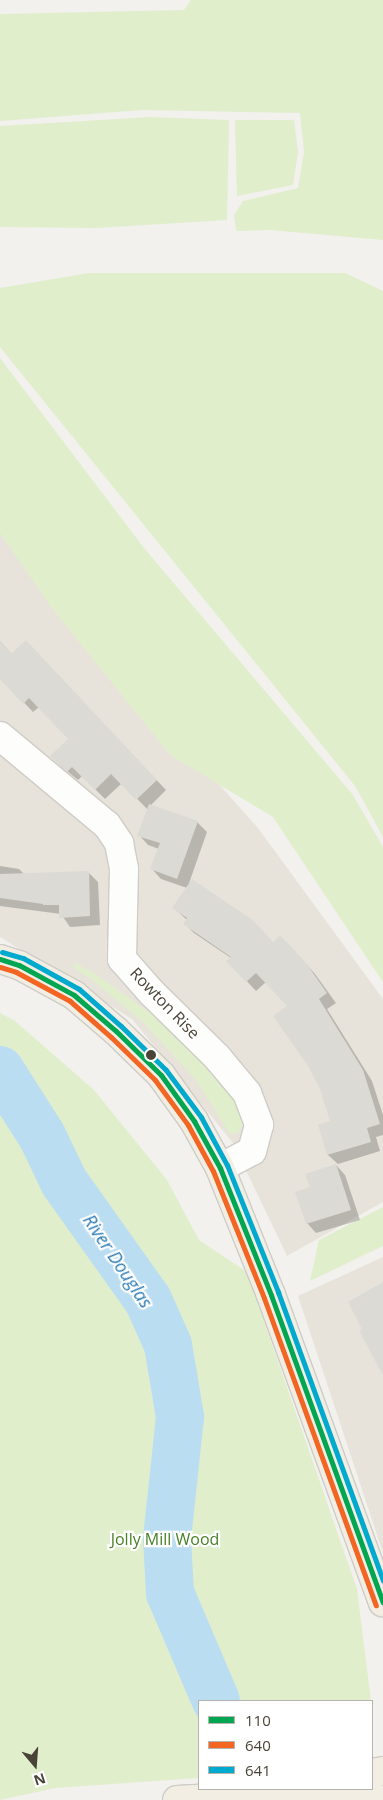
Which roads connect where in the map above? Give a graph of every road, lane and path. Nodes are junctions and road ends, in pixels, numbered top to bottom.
1 (0, 736) edge
2 (0, 958) edge
3 (220, 1168) junction
4 (383, 1602) edge
5 (300, 1791) edge
6 (177, 1800) edge
7 (383, 1800) edge

1 - 3 street, Rowton Rise
2 - 3 main road
3 - 4 main road
5 - 6 main road
5 - 7 main road

